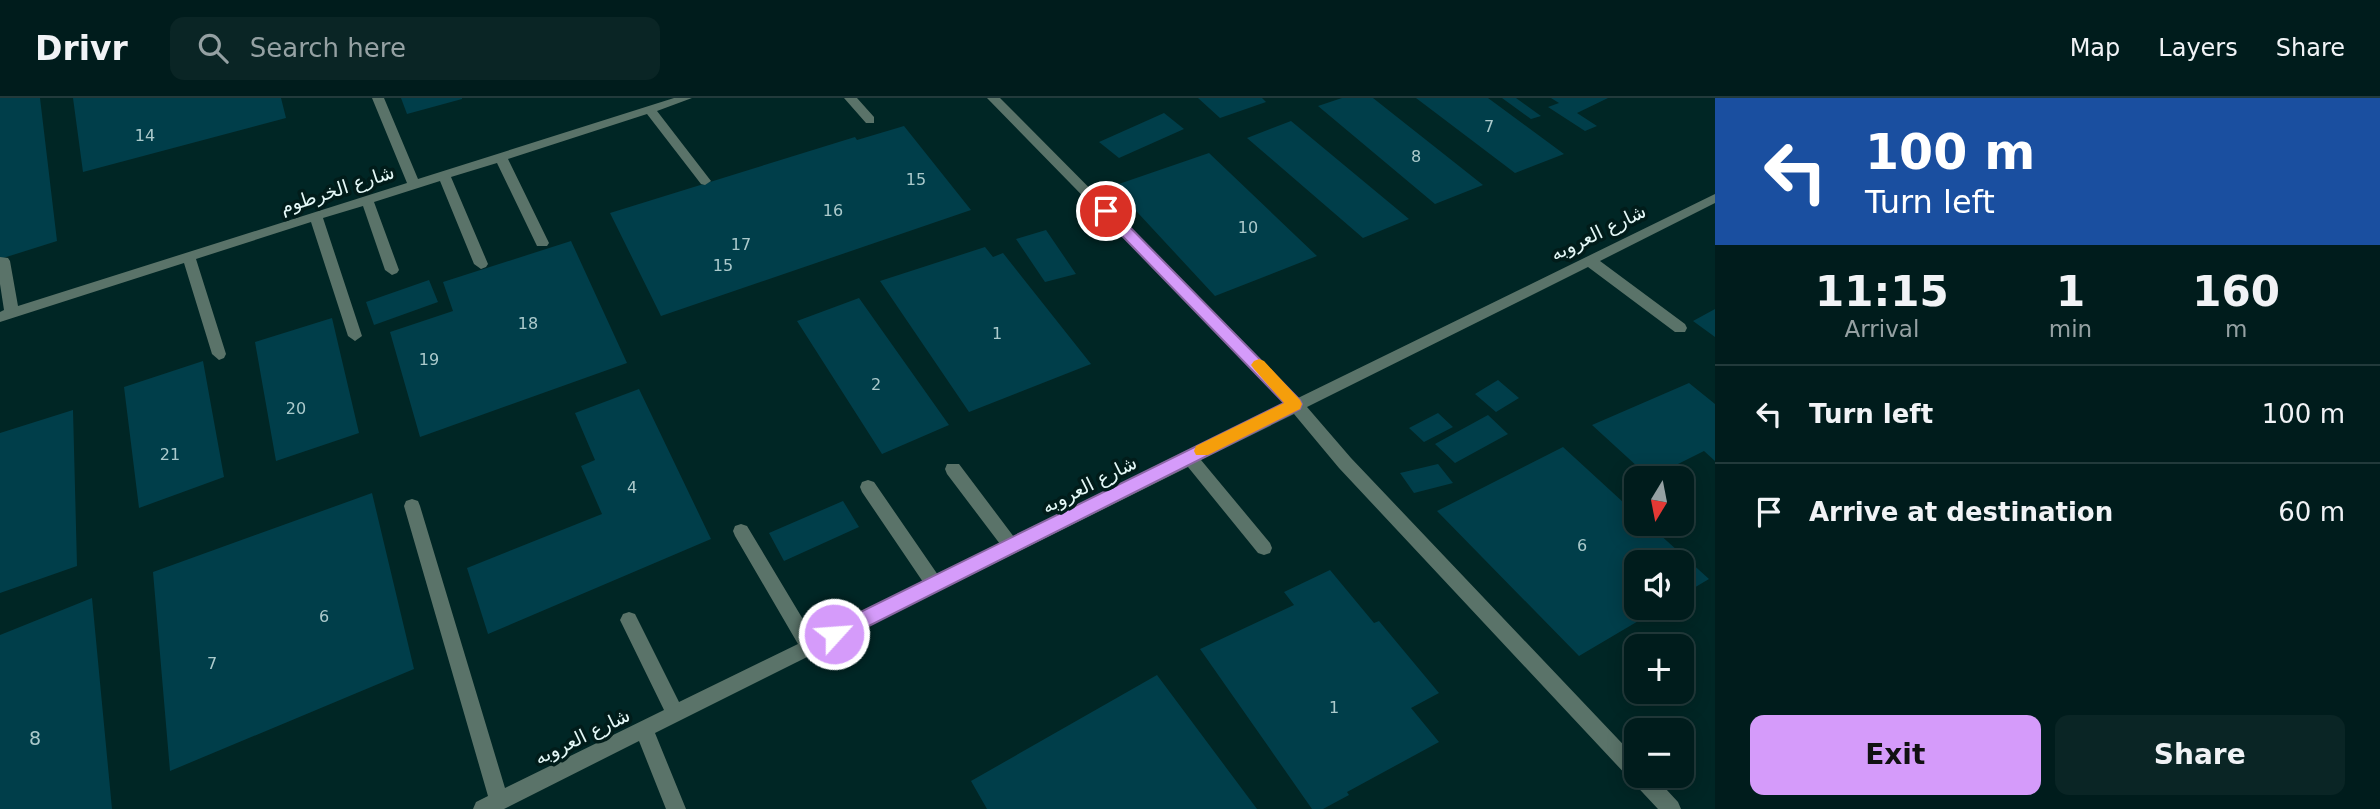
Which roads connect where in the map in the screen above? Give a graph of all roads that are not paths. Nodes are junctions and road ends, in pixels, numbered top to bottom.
1 (378, 98) edge
2 (686, 98) edge
3 (850, 98) edge
4 (993, 98) edge
5 (650, 110) junction
6 (870, 120) dead end
7 (501, 157) junction
8 (444, 175) junction
9 (705, 181) dead end
10 (414, 185) junction
11 (1715, 198) edge
12 (367, 200) junction
13 (316, 216) junction
14 (542, 243) dead end
15 (189, 257) junction
16 (1589, 260) junction
17 (3, 261) dead end
18 (481, 264) dead end
19 (391, 270) dead end
20 (6, 316) edge
21 (1680, 328) dead end
22 (355, 336) dead end
23 (219, 355) dead end
24 (1295, 404) junction
25 (1189, 457) junction
26 (953, 469) dead end
27 (868, 487) dead end
28 (412, 506) dead end
29 (741, 531) dead end
30 (1012, 546) junction
31 (1264, 548) dead end
32 (934, 584) junction
33 (629, 620) dead end
34 (810, 646) junction
35 (675, 713) junction
36 (643, 729) junction
37 (1624, 759) edge
38 (1651, 788) edge
39 (491, 805) edge
40 (676, 809) edge
41 (1671, 809) edge

1 - 10 lane
2 - 5 lane, شارع الخرطوم
3 - 6 lane
4 - 24 lane
5 - 7 lane, شارع الخرطوم
5 - 9 lane
7 - 8 lane, شارع الخرطوم
7 - 14 lane
8 - 10 lane, شارع الخرطوم
8 - 18 lane
10 - 12 lane, شارع الخرطوم
11 - 16 lane, شارع العروبه
12 - 13 lane, شارع الخرطوم
12 - 19 lane
13 - 15 lane, شارع الخرطوم
13 - 22 lane
15 - 20 lane, شارع الخرطوم
15 - 23 lane
16 - 21 lane
16 - 24 lane, شارع العروبه
17 - 20 lane
24 - 25 lane, شارع العروبه
24 - 37 lane
25 - 30 lane, شارع العروبه
25 - 31 lane
26 - 30 lane
27 - 32 lane
28 - 39 lane
29 - 34 lane
30 - 32 lane, شارع العروبه
32 - 34 lane, شارع العروبه
33 - 35 lane
34 - 35 lane, شارع العروبه
35 - 36 lane, شارع العروبه
36 - 39 lane, شارع العروبه
36 - 40 lane
38 - 41 lane

